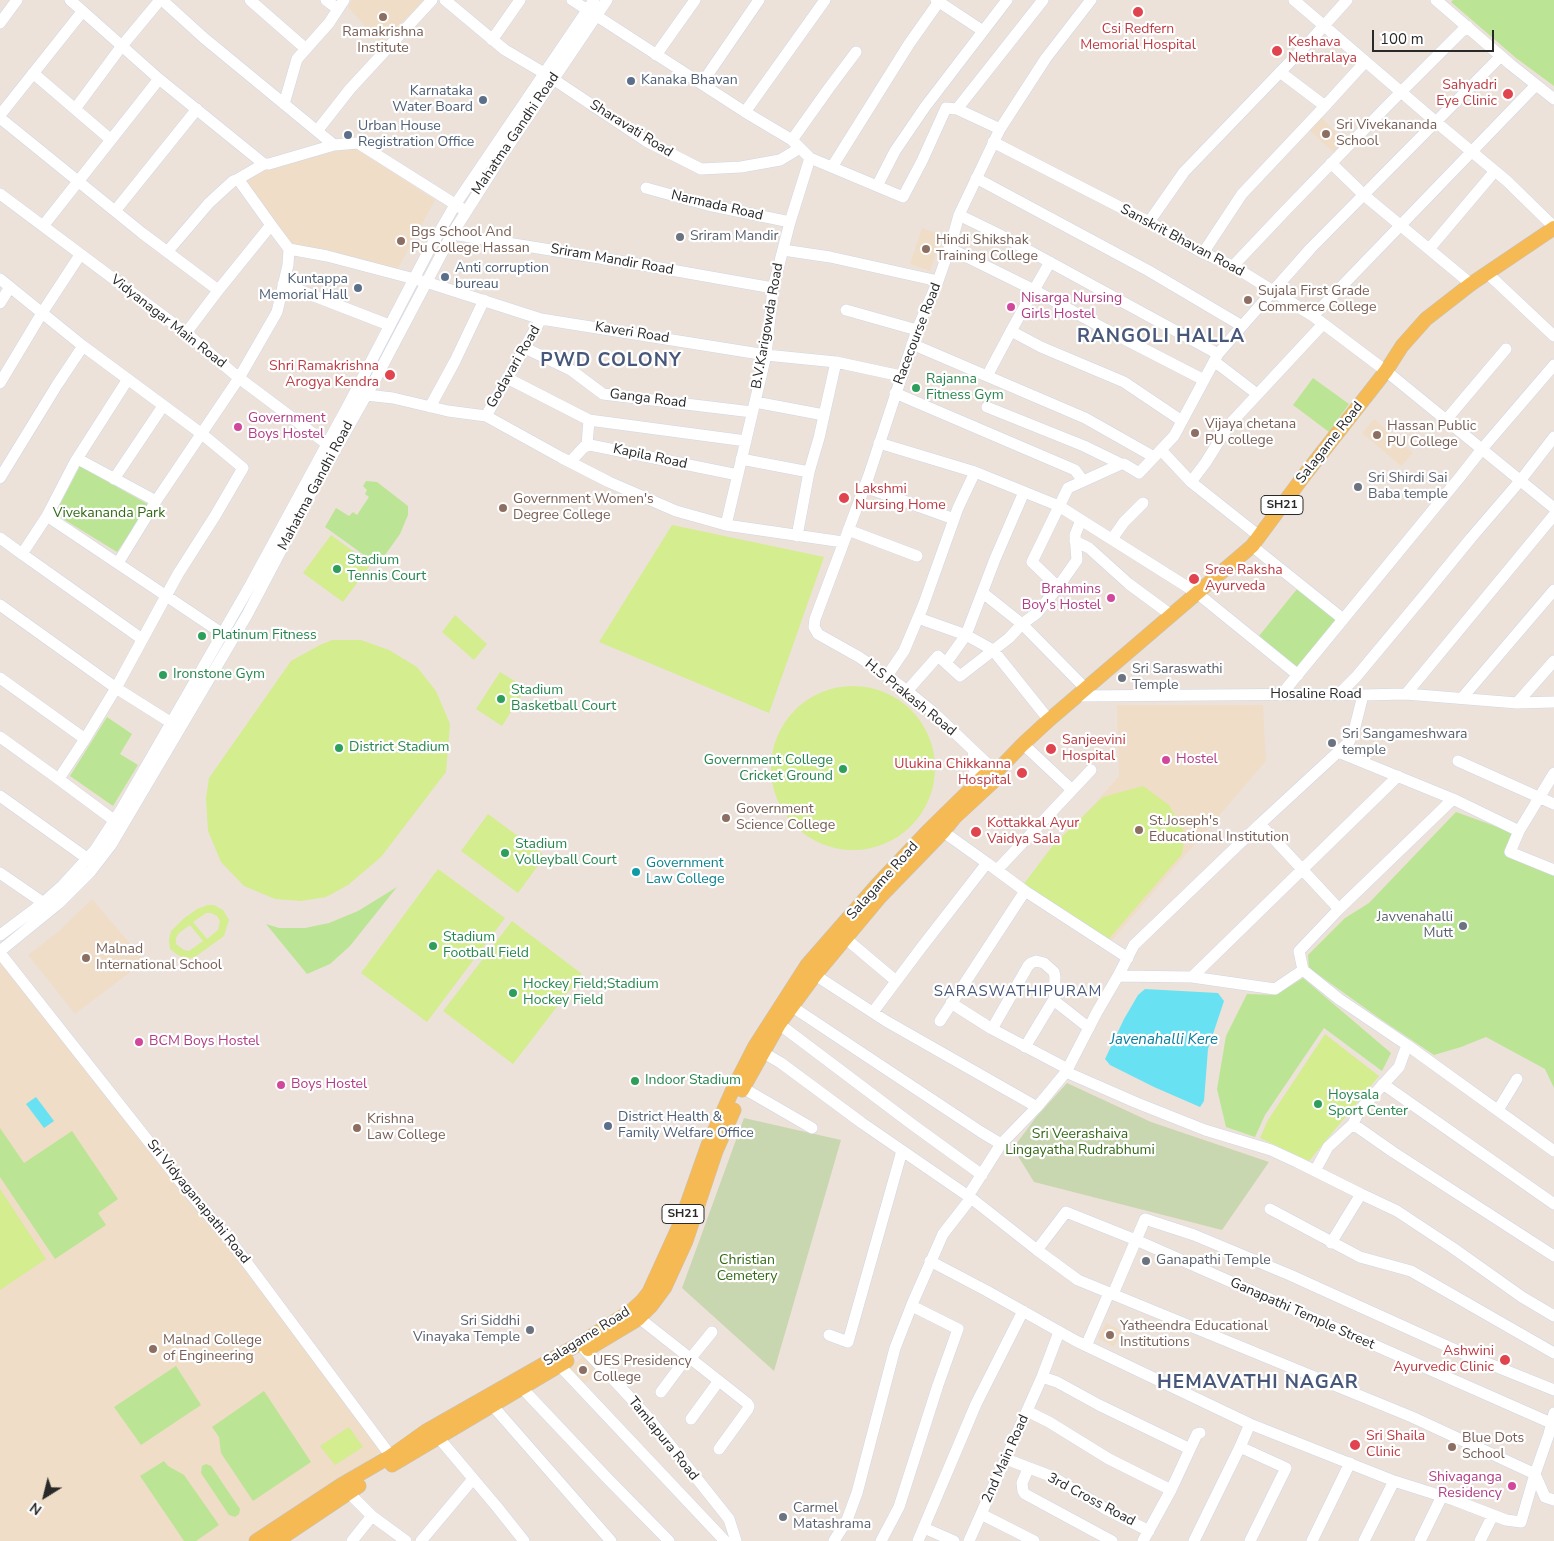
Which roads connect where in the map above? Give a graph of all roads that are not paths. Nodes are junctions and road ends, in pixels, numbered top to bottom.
1 (17, 0) edge
2 (70, 0) edge
3 (161, 0) edge
4 (250, 0) edge
5 (326, 0) edge
6 (432, 0) edge
7 (445, 0) edge
8 (520, 0) edge
9 (572, 0) edge
10 (594, 0) edge
11 (607, 0) edge
12 (695, 0) edge
13 (759, 0) edge
14 (825, 0) edge
15 (1006, 0) edge
16 (1043, 0) edge
17 (1091, 0) edge
18 (1294, 0) edge
19 (1347, 0) edge
20 (1436, 0) edge
21 (938, 1) edge
22 (341, 5) edge
23 (82, 12) junction
24 (591, 14) junction
25 (0, 23) edge
26 (1324, 26) junction
27 (1467, 26) junction
28 (983, 31) junction
29 (492, 40) junction
30 (121, 47) junction
31 (306, 49) junction
32 (856, 52) dead end
33 (656, 55) junction
34 (1501, 56) junction
35 (1365, 62) junction
36 (1280, 72) junction
37 (33, 73) junction
38 (548, 76) junction
39 (159, 79) junction
40 (702, 83) junction
41 (1536, 85) junction
42 (1401, 92) junction
43 (1554, 99) edge
44 (284, 104) junction
45 (1325, 106) junction
46 (925, 107) junction
47 (952, 108) junction
48 (75, 109) junction
49 (197, 109) junction
50 (745, 112) junction
51 (0, 116) edge
52 (1436, 122) junction
53 (1000, 129) junction
54 (317, 131) junction
55 (110, 140) junction
56 (993, 142) junction
57 (796, 144) junction
58 (334, 145) junction
59 (1472, 152) junction
60 (810, 158) junction
61 (1332, 163) junction
62 (264, 164) junction
63 (832, 167) junction
64 (1495, 171) junction
65 (976, 178) junction
66 (238, 179) junction
67 (78, 180) junction
68 (877, 186) junction
69 (646, 188) dead end
70 (0, 194) edge
71 (1364, 195) junction
72 (460, 208) junction
73 (115, 211) junction
74 (959, 215) junction
75 (790, 222) junction
76 (1148, 222) junction
77 (271, 225) junction
78 (1401, 225) junction
79 (43, 226) junction
80 (1554, 227) edge
81 (452, 234) junction
82 (949, 248) junction
83 (1430, 248) junction
84 (289, 249) junction
85 (782, 250) junction
86 (167, 252) junction
87 (1203, 253) junction
88 (80, 255) junction
89 (1050, 262) junction
90 (1233, 266) junction
91 (1488, 273) junction
92 (0, 279) edge
93 (414, 279) junction
94 (938, 280) junction
95 (426, 282) junction
96 (283, 284) junction
97 (1471, 284) junction
98 (10, 286) junction
99 (773, 288) junction
100 (218, 290) junction
101 (1034, 290) junction
102 (1273, 292) junction
103 (484, 300) junction
104 (0, 302) edge
105 (846, 310) dead end
106 (42, 313) junction
107 (1313, 316) junction
108 (541, 319) junction
109 (389, 324) junction
110 (1323, 324) junction
111 (1242, 326) junction
112 (917, 330) junction
113 (1011, 331) junction
114 (186, 334) junction
115 (1554, 336) edge
116 (912, 344) junction
117 (83, 346) junction
118 (525, 348) junction
119 (1506, 349) dead end
120 (766, 355) junction
121 (1216, 358) junction
122 (836, 362) junction
123 (1554, 365) edge
124 (1386, 371) junction
125 (901, 376) junction
126 (987, 376) junction
127 (239, 378) junction
128 (507, 378) junction
129 (128, 379) junction
130 (1204, 380) junction
131 (0, 383) edge
132 (361, 392) junction
133 (895, 394) junction
134 (1257, 394) junction
135 (163, 406) junction
136 (430, 407) junction
137 (754, 407) junction
138 (987, 407) dead end
139 (824, 415) junction
140 (486, 416) junction
141 (589, 420) junction
142 (1446, 420) junction
143 (1182, 421) junction
144 (202, 434) junction
145 (1554, 437) edge
146 (746, 441) junction
147 (880, 443) junction
148 (587, 445) junction
149 (332, 446) junction
150 (1482, 449) junction
151 (1158, 453) junction
152 (78, 459) junction
153 (741, 460) junction
154 (570, 462) junction
155 (1122, 464) junction
156 (809, 472) junction
157 (975, 472) junction
158 (738, 475) junction
159 (0, 478) edge
160 (114, 479) junction
161 (1520, 481) junction
162 (1083, 482) junction
163 (1191, 482) junction
164 (865, 487) junction
165 (1024, 492) junction
166 (156, 501) junction
167 (1143, 503) dead end
168 (1059, 506) junction
169 (1554, 508) edge
170 (1554, 515) edge
171 (47, 516) junction
172 (954, 519) junction
173 (1081, 520) junction
174 (726, 525) junction
175 (848, 530) junction
176 (797, 536) junction
177 (0, 538) edge
178 (1112, 539) junction
179 (1075, 541) junction
180 (1256, 541) junction
181 (843, 542) junction
182 (22, 554) junction
183 (917, 556) dead end
184 (118, 563) junction
185 (255, 587) junction
186 (1058, 588) junction
187 (1554, 590) edge
188 (983, 593) junction
189 (1197, 593) junction
190 (166, 596) junction
191 (0, 605) edge
192 (1171, 615) junction
193 (918, 618) junction
194 (1343, 620) junction
195 (1022, 624) junction
196 (223, 634) junction
197 (818, 634) joint
198 (966, 635) junction
199 (142, 639) junction
200 (993, 650) junction
201 (1554, 661) edge
202 (946, 663) junction
203 (1298, 675) junction
204 (887, 676) junction
205 (0, 678) edge
206 (116, 688) junction
207 (907, 691) junction
208 (1082, 693) junction
209 (1339, 694) junction
210 (1406, 694) junction
211 (1281, 695) junction
212 (1363, 695) junction
213 (1462, 698) junction
214 (1554, 702) edge
215 (1517, 703) junction
216 (1049, 720) junction
217 (176, 726) junction
218 (0, 737) edge
219 (85, 738) junction
220 (1023, 744) junction
221 (973, 750) junction
222 (1338, 752) junction
223 (1458, 761) dead end
224 (1091, 770) dead end
225 (996, 772) junction
226 (1554, 773) edge
227 (1398, 776) junction
228 (57, 778) junction
229 (972, 788) junction
230 (1071, 789) junction
231 (0, 796) edge
232 (1539, 798) junction
233 (1453, 799) junction
234 (1554, 804) edge
235 (114, 821) junction
236 (1260, 824) junction
237 (938, 828) junction
238 (1519, 831) junction
239 (88, 859) junction
240 (992, 867) junction
241 (1302, 870) junction
242 (1554, 870) edge
243 (0, 873) edge
244 (1025, 892) junction
245 (47, 906) junction
246 (1339, 909) junction
247 (0, 935) edge
248 (845, 938) junction
249 (0, 952) edge
250 (1128, 958) junction
251 (1303, 970) junction
252 (815, 975) junction
253 (1118, 976) junction
254 (1192, 977) junction
255 (896, 981) junction
256 (1054, 999) junction
257 (951, 1003) junction
258 (791, 1006) junction
259 (873, 1012) junction
260 (940, 1021) dead end
261 (780, 1024) junction
262 (1089, 1028) junction
263 (992, 1029) junction
264 (1407, 1045) junction
265 (1025, 1047) junction
266 (764, 1053) junction
267 (1067, 1071) junction
268 (1516, 1079) dead end
269 (1383, 1084) junction
270 (743, 1088) junction
271 (1037, 1107) junction
272 (1498, 1110) junction
273 (1354, 1124) junction
274 (812, 1128) dead end
275 (1001, 1144) junction
276 (902, 1151) junction
277 (1554, 1151) edge
278 (1315, 1171) junction
279 (982, 1175) junction
280 (1361, 1194) junction
281 (970, 1197) junction
282 (1554, 1204) edge
283 (1270, 1208) dead end
284 (1136, 1240) junction
285 (1331, 1243) junction
286 (1037, 1250) junction
287 (1554, 1256) edge
288 (930, 1261) junction
289 (1111, 1293) junction
290 (912, 1306) junction
291 (1023, 1311) junction
292 (634, 1315) junction
293 (1554, 1316) edge
294 (712, 1332) dead end
295 (1059, 1332) junction
296 (829, 1336) dead end
297 (1086, 1346) junction
298 (582, 1348) junction
299 (1554, 1353) edge
300 (688, 1358) junction
301 (560, 1366) junction
302 (1042, 1377) junction
303 (718, 1382) junction
304 (522, 1388) junction
305 (1554, 1390) edge
306 (661, 1392) dead end
307 (492, 1405) junction
308 (1027, 1410) junction
309 (691, 1419) dead end
310 (1250, 1424) junction
311 (1552, 1427) edge
312 (1200, 1433) dead end
313 (438, 1437) junction
314 (1240, 1447) junction
315 (719, 1449) dead end
316 (1190, 1449) junction
317 (394, 1459) junction
318 (1006, 1459) junction
319 (1350, 1463) junction
320 (1028, 1469) junction
321 (1535, 1474) junction
322 (473, 1479) junction
323 (1394, 1481) junction
324 (345, 1489) junction
325 (1171, 1490) junction
326 (1442, 1496) junction
327 (1554, 1500) edge
328 (982, 1514) junction
329 (1492, 1515) junction
330 (372, 1516) junction
331 (924, 1528) junction
332 (1146, 1536) edge
333 (256, 1541) edge
334 (276, 1541) edge
335 (352, 1541) edge
336 (406, 1541) edge
337 (421, 1541) edge
338 (524, 1541) edge
339 (611, 1541) edge
340 (669, 1541) edge
341 (725, 1541) edge
342 (736, 1541) edge
343 (834, 1541) edge
344 (881, 1541) edge
345 (918, 1541) edge
346 (954, 1541) edge
347 (969, 1541) edge
348 (1034, 1541) edge
349 (1112, 1541) edge
350 (1194, 1541) edge
351 (1250, 1541) edge
352 (1312, 1541) edge
353 (1364, 1541) edge
354 (1420, 1541) edge
355 (1480, 1541) edge

1 - 25 street
2 - 23 street
3 - 30 street
3 - 44 street
4 - 31 street
5 - 22 street
6 - 54 street
7 - 29 street
8 - 29 street
9 - 24 street
10 - 24 street, Mahatma Gandhi Road
11 - 24 street, Mahatma Gandhi Road
12 - 33 street
13 - 40 street
14 - 50 street
15 - 28 street
16 - 47 street
17 - 53 street, Racecourse Road
18 - 26 street
19 - 26 street
20 - 27 street
21 - 28 street
21 - 63 street
22 - 31 street
23 - 30 street
23 - 37 street
24 - 33 street
24 - 38 street, Mahatma Gandhi Road
26 - 35 street
26 - 36 street
27 - 34 street
27 - 42 street
28 - 46 street
29 - 38 street
30 - 39 street
30 - 48 street
31 - 44 street
32 - 57 street
33 - 40 street
34 - 41 street
34 - 52 street
35 - 42 street
35 - 45 street
36 - 45 street
36 - 76 street
37 - 48 street
37 - 51 street
38 - 57 street, Sharavati Road
38 - 72 street, Mahatma Gandhi Road
39 - 49 street
39 - 55 street
40 - 50 street
41 - 43 street
41 - 59 street
42 - 52 street
42 - 61 street
44 - 54 street
45 - 87 street
46 - 47 street
46 - 68 street
47 - 53 street
47 - 68 street
48 - 55 street
49 - 62 street
49 - 73 street
50 - 57 street
51 - 67 street
52 - 59 street
52 - 71 street
53 - 56 street, Racecourse Road
54 - 58 street
55 - 67 street
56 - 65 street, Racecourse Road
56 - 76 street, Sanskrit Bhavan Road
57 - 60 street
58 - 62 street
58 - 72 street
59 - 64 street
59 - 78 street
60 - 63 street
60 - 75 street, B.V.Karigowda Road
61 - 71 street
61 - 90 street
62 - 66 street
63 - 68 street
64 - 80 street
64 - 83 street
65 - 74 street, Racecourse Road
65 - 111 street
66 - 77 street
66 - 86 street
67 - 73 street
67 - 79 street
69 - 75 street, Narmada Road
70 - 79 street, Vidyanagar Main Road
71 - 78 street
71 - 102 street
72 - 81 street, Mahatma Gandhi Road
72 - 93 street, Mahatma Gandhi Road
73 - 86 street
74 - 82 street, Racecourse Road
74 - 89 street
75 - 85 street, B.V.Karigowda Road
76 - 87 street, Sanskrit Bhavan Road
77 - 84 street
77 - 100 street
78 - 83 street
78 - 107 street
79 - 88 street, Vidyanagar Main Road
80 - 91 main road, Salagame Road / SH21
81 - 95 street, Mahatma Gandhi Road
81 - 99 street, Sriram Mandir Road
82 - 94 street, Racecourse Road
82 - 101 street
83 - 97 street
84 - 93 street, Kaveri Road
84 - 96 street
85 - 94 street
85 - 99 street, B.V.Karigowda Road
86 - 100 street
87 - 90 street, Sanskrit Bhavan Road
88 - 106 street
88 - 114 street, Vidyanagar Main Road
89 - 101 street
89 - 121 street
90 - 102 street, Sanskrit Bhavan Road
91 - 97 main road, Salagame Road / SH21
91 - 115 street
92 - 98 street
93 - 95 street, Kaveri Road
93 - 109 street, Mahatma Gandhi Road
94 - 112 street, Racecourse Road
95 - 103 street, Kaveri Road
95 - 132 street, Mahatma Gandhi Road
96 - 109 street
96 - 127 street
97 - 124 main road, Salagame Road / SH21
98 - 104 street
98 - 106 street
99 - 120 street, B.V.Karigowda Road
100 - 114 street
101 - 113 street
101 - 130 street
102 - 107 street, Sanskrit Bhavan Road
102 - 111 street
103 - 108 street, Kaveri Road
103 - 136 street
105 - 112 street
106 - 117 street
106 - 131 street
107 - 110 street, Sanskrit Bhavan Road
108 - 118 street, Godavari Road
108 - 120 street, Kaveri Road
109 - 132 street, Mahatma Gandhi Road
110 - 124 street, Sanskrit Bhavan Road
110 - 134 street
111 - 121 street
112 - 116 street, Racecourse Road
113 - 126 street
113 - 143 street
114 - 127 street, Vidyanagar Main Road
116 - 125 street, Racecourse Road
116 - 126 street
117 - 129 street
117 - 159 street
118 - 128 street, Godavari Road
118 - 137 street, Ganga Road
119 - 142 street
120 - 122 street, Kaveri Road
120 - 137 street, B.V.Karigowda Road
121 - 130 street
121 - 134 street
122 - 125 street, Kaveri Road
122 - 139 street
123 - 150 street
124 - 142 street, Sanskrit Bhavan Road
124 - 180 main road, Salagame Road / SH21
125 - 133 street, Racecourse Road
126 - 151 street
127 - 144 street
127 - 149 street, Vidyanagar Main Road
128 - 140 street, Godavari Road
128 - 141 street
129 - 135 street
129 - 152 street
130 - 143 street
132 - 136 street
132 - 149 street, Mahatma Gandhi Road
133 - 147 street, Racecourse Road
133 - 162 street
134 - 163 street
135 - 144 street
135 - 160 street
136 - 140 street
137 - 139 street, Ganga Road
137 - 146 street, B.V.Karigowda Road
138 - 155 street
139 - 156 street
140 - 154 street
141 - 146 street
141 - 148 street
142 - 150 street, Sanskrit Bhavan Road
143 - 151 street
144 - 166 street
144 - 190 street
145 - 161 street
146 - 153 street, B.V.Karigowda Road
147 - 157 street
147 - 164 street, Racecourse Road
148 - 154 street
148 - 158 street, Kapila Road
149 - 185 street, Mahatma Gandhi Road
150 - 161 street, Sanskrit Bhavan Road
150 - 194 street
151 - 155 street
151 - 163 street
152 - 160 street
152 - 171 street
153 - 156 street
153 - 158 street, B.V.Karigowda Road
154 - 174 street
155 - 162 street
156 - 176 street
157 - 165 street
157 - 172 street
158 - 174 street, B.V.Karigowda Road
160 - 166 street
161 - 169 street, Sanskrit Bhavan Road
161 - 209 street
162 - 168 street
163 - 180 street
164 - 172 street
164 - 175 street, Racecourse Road
165 - 168 street
165 - 188 street
166 - 184 street
167 - 178 street
168 - 173 street
168 - 186 street
170 - 210 street
171 - 182 street
171 - 184 street
172 - 193 street
173 - 178 street
173 - 179 street
174 - 176 street
175 - 181 street, Racecourse Road
175 - 183 street
176 - 181 street
177 - 182 street
178 - 189 street
179 - 186 street
179 - 192 street
180 - 189 main road, Salagame Road / SH21
180 - 194 street
181 - 197 street, Racecourse Road
182 - 199 street
184 - 190 street
185 - 196 street, Mahatma Gandhi Road
185 - 217 street, Mahatma Gandhi Road
186 - 195 street
187 - 213 street
188 - 195 street
188 - 198 street
189 - 192 main road, Salagame Road / SH21
189 - 203 street
190 - 196 street
190 - 199 street
191 - 206 street
192 - 208 main road, Salagame Road / SH21
193 - 198 street
193 - 204 street
194 - 203 street
195 - 200 street
195 - 208 street
196 - 217 street, Mahatma Gandhi Road
197 - 204 street, H.S Prakash Road
198 - 200 street
198 - 202 street
199 - 206 street
200 - 202 street
200 - 216 street
201 - 215 street
202 - 207 street
203 - 211 street
204 - 207 street, H.S Prakash Road
205 - 219 street
206 - 217 street
206 - 219 street
207 - 221 street, H.S Prakash Road
208 - 211 street, Hosaline Road
208 - 216 main road, Salagame Road / SH21
209 - 211 street, Hosaline Road
209 - 212 street, Hosaline Road
210 - 212 street, Hosaline Road
210 - 213 street, Hosaline Road
212 - 222 street
213 - 215 street, Hosaline Road
214 - 215 street, Hosaline Road
216 - 220 main road, Salagame Road / SH21
217 - 235 street, Mahatma Gandhi Road
217 - 245 street, Mahatma Gandhi Road
218 - 228 street
219 - 228 street
220 - 225 main road, Salagame Road / SH21
220 - 230 street
221 - 225 street, H.S Prakash Road
221 - 229 street
222 - 227 street
222 - 236 street
223 - 232 street
224 - 230 street
225 - 229 main road, Salagame Road / SH21
225 - 237 main road
226 - 232 street
227 - 233 street
227 - 241 street
228 - 235 street
229 - 237 main road, Salagame Road / SH21
230 - 240 street
231 - 239 street
232 - 234 street
232 - 238 street
233 - 238 street
233 - 246 street
235 - 239 street, Mahatma Gandhi Road
236 - 241 street
236 - 250 street
237 - 240 street
237 - 248 main road
237 - 292 main road, Salagame Road / SH21
238 - 242 street
239 - 245 street, Mahatma Gandhi Road
240 - 244 street
240 - 255 street
241 - 246 street
241 - 254 street
243 - 245 street
244 - 250 street
244 - 257 street
245 - 247 street, Mahatma Gandhi Road
245 - 249 street, Mahatma Gandhi Road
246 - 251 street
248 - 252 main road
248 - 255 street
249 - 317 street, Sri Vidyaganapathi Road
250 - 253 street
251 - 254 street
251 - 264 street
252 - 258 main road
252 - 259 street
253 - 254 street
253 - 262 street
255 - 259 street
256 - 262 street
256 - 263 street
256 - 265 street
257 - 260 street
257 - 263 street
258 - 261 main road
258 - 275 street
259 - 271 street
261 - 266 main road
261 - 279 street
262 - 267 street
263 - 265 street
264 - 269 street
264 - 272 street
265 - 267 street
266 - 270 main road
266 - 276 street
267 - 271 street
267 - 278 street
268 - 272 street
269 - 273 street
269 - 282 street
270 - 274 street
270 - 292 main road
271 - 275 street
272 - 277 street
273 - 278 street
273 - 287 street
275 - 279 street
276 - 281 street
276 - 296 street
278 - 280 street
279 - 281 street
280 - 285 street
280 - 293 street
281 - 286 street
281 - 288 street
283 - 285 street
284 - 286 street, Ganapathi Temple Street
284 - 289 street
284 - 305 street
284 - 311 street, Ganapathi Temple Street
285 - 299 street
286 - 289 street
288 - 290 street
288 - 291 street
289 - 297 street
289 - 321 street
290 - 343 street
290 - 344 street
291 - 295 street
291 - 331 street
292 - 298 main road
292 - 300 street
294 - 300 street
295 - 297 street
295 - 302 street, 2nd Main Road
297 - 310 street
298 - 301 main road
298 - 317 main road, Salagame Road
298 - 342 street, Tamlapura Road
300 - 303 street
300 - 306 street
301 - 304 main road
301 - 341 street
302 - 308 street, 2nd Main Road
302 - 316 street
303 - 309 street
303 - 315 street
304 - 307 main road
304 - 340 street
307 - 313 main road
307 - 339 street
308 - 318 street, 2nd Main Road
308 - 325 street
310 - 314 street
310 - 319 street
311 - 321 street
312 - 316 street
313 - 317 main road
313 - 322 street
314 - 350 street
314 - 351 street
316 - 325 street
317 - 324 main road
318 - 320 street, 3rd Cross Road
318 - 328 street, 2nd Main Road
319 - 323 street
319 - 352 street
320 - 332 street, 3rd Cross Road
320 - 349 street
321 - 327 street
321 - 329 street
322 - 337 street
322 - 338 street
323 - 326 street
323 - 353 street
324 - 330 street
324 - 333 main road
324 - 334 main road
325 - 332 street
326 - 329 street
326 - 354 street
328 - 347 street, 2nd Main Road
328 - 348 street
329 - 355 street
330 - 335 street
330 - 336 street
331 - 345 street
331 - 346 street

